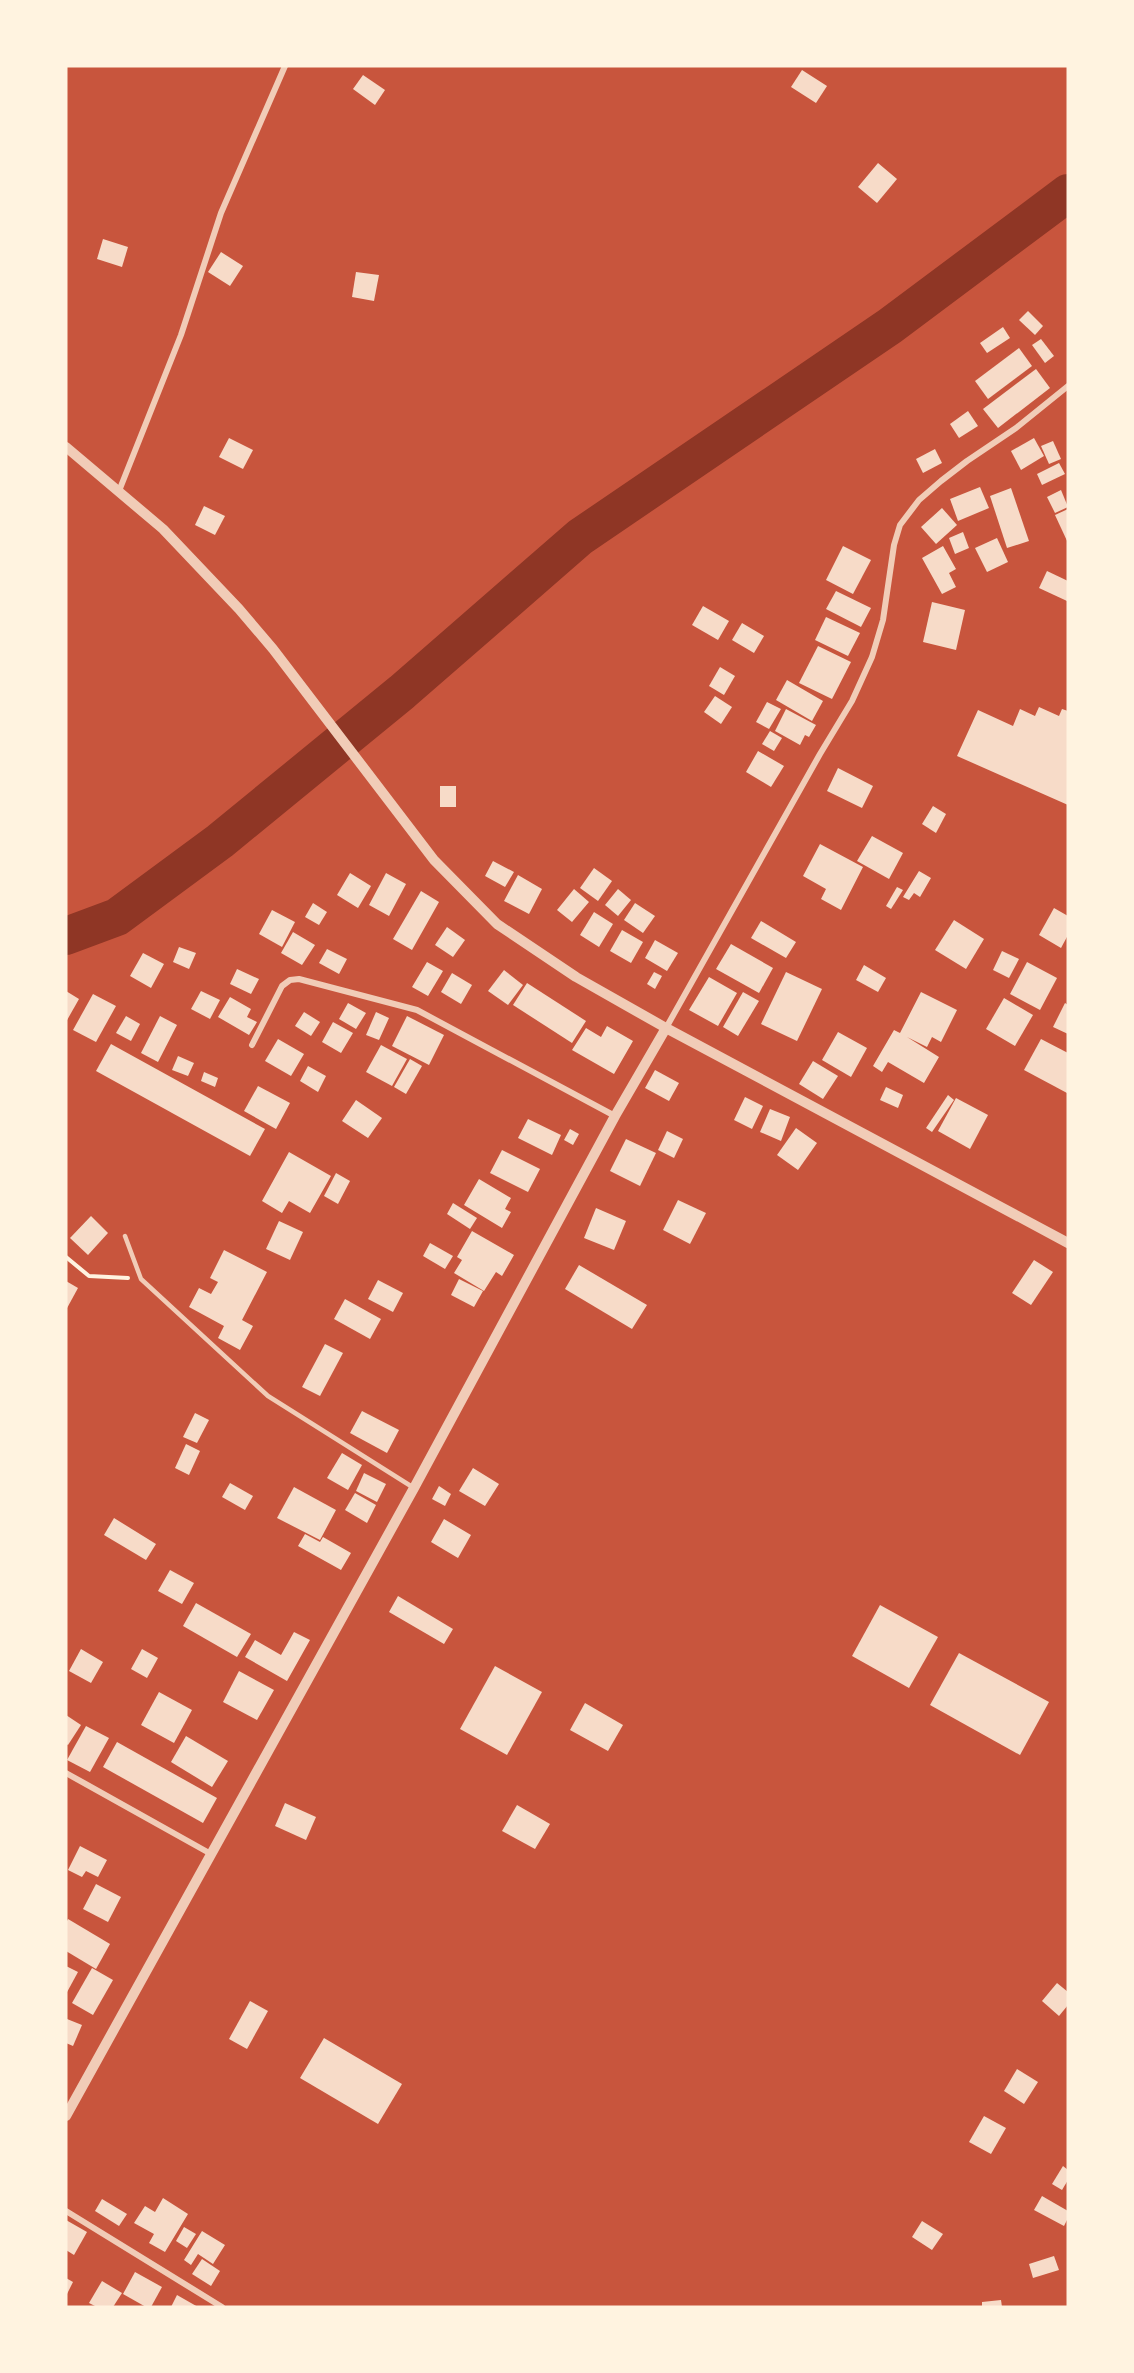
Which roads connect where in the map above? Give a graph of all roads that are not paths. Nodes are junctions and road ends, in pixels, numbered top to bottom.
1 (285, 66) edge
2 (1068, 386) edge
3 (66, 447) edge
4 (119, 491) junction
5 (666, 1028) junction
6 (252, 1045) dead end
7 (615, 1116) junction
8 (125, 1236) dead end
9 (1068, 1244) edge
10 (414, 1488) junction
11 (66, 1773) edge
12 (211, 1854) junction
13 (66, 2116) edge
14 (66, 2211) edge
15 (222, 2307) edge

1 - 4 street
2 - 5 street
3 - 4 street
4 - 5 street
5 - 7 street
5 - 9 street
6 - 7 street
7 - 10 street
8 - 10 lane
10 - 12 street
11 - 12 street
12 - 13 street
14 - 15 street

